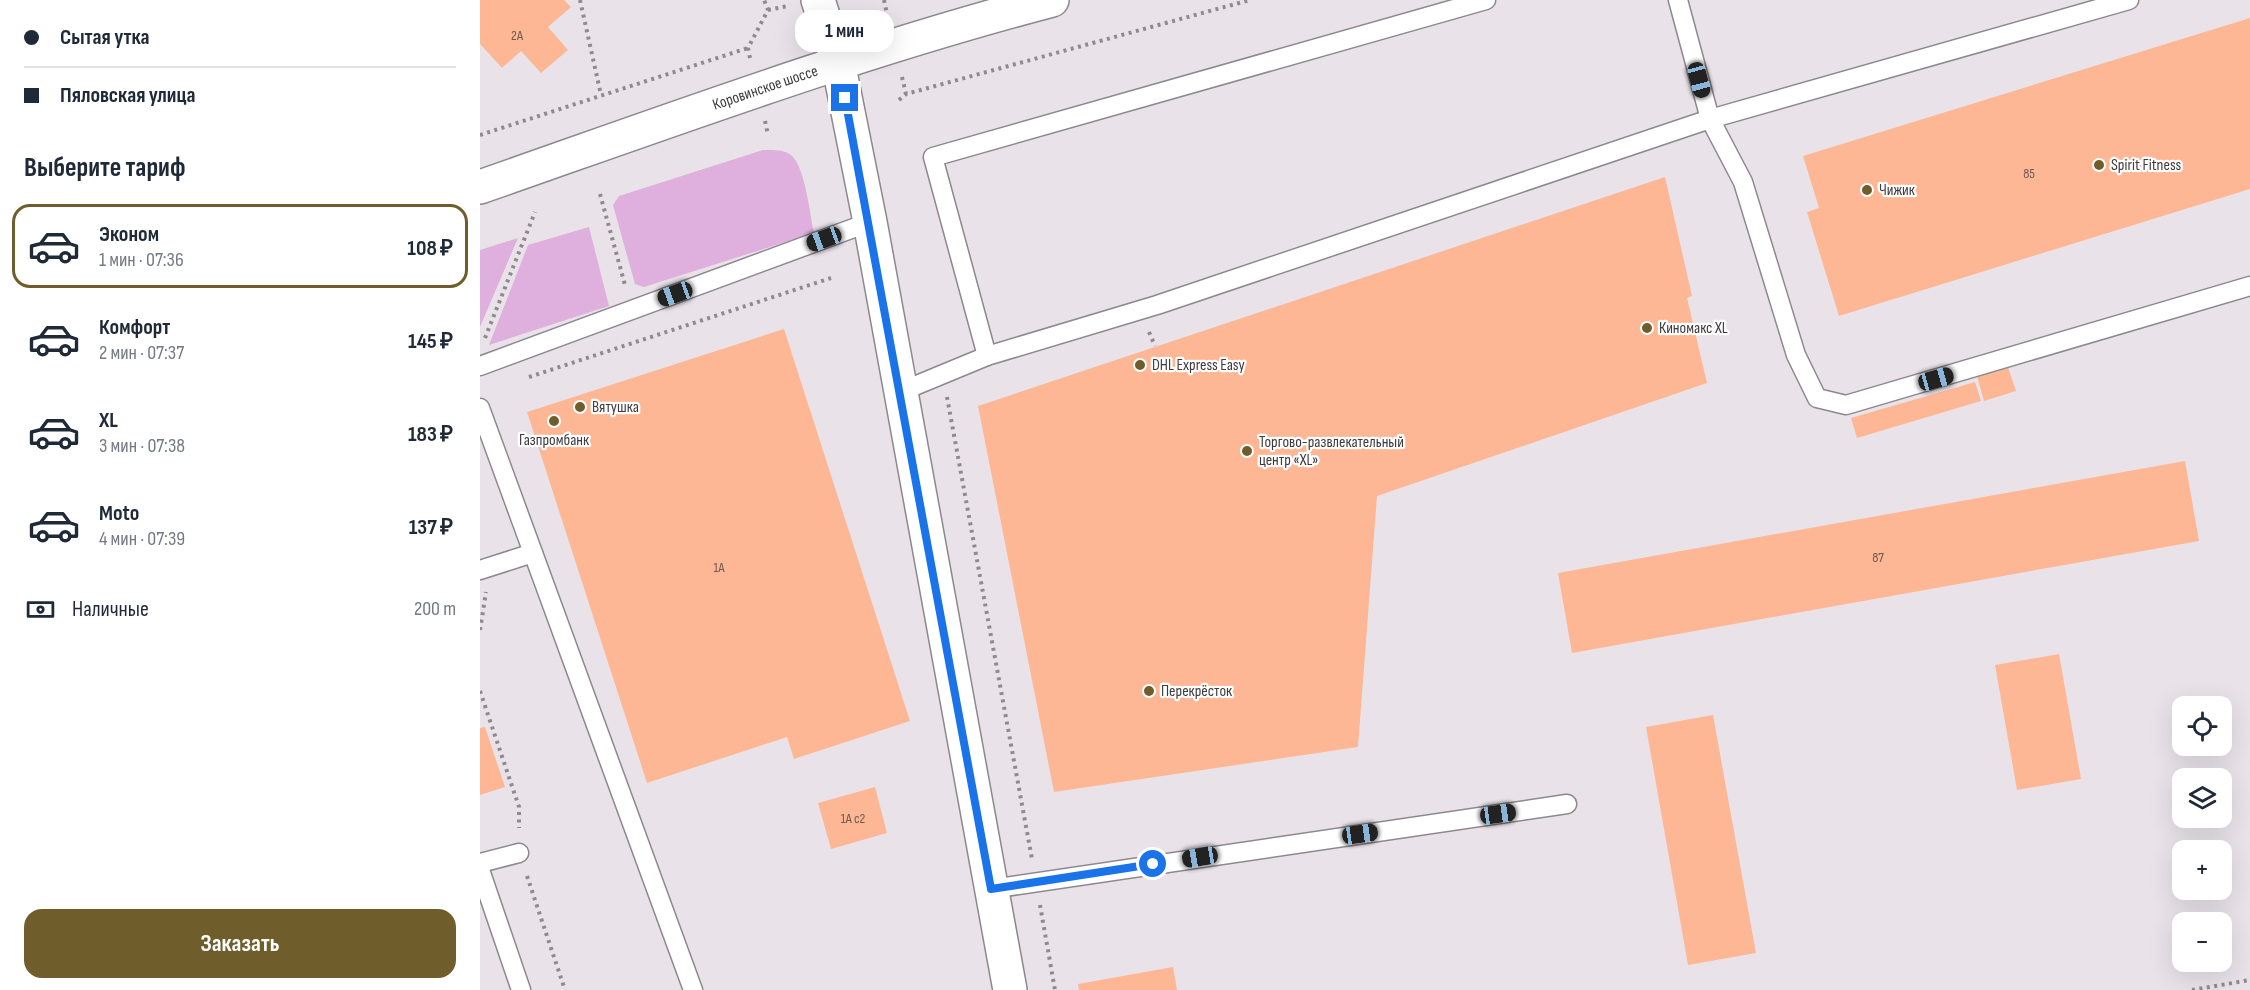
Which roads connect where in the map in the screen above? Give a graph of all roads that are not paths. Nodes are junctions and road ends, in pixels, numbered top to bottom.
1 (818, 0) edge
2 (1052, 0) edge
3 (1486, 0) edge
4 (1678, 0) edge
5 (2129, 0) edge
6 (838, 62) junction
7 (1710, 119) junction
8 (480, 187) edge
9 (870, 222) junction
10 (2250, 286) edge
11 (987, 356) junction
12 (480, 366) edge
13 (900, 392) junction
14 (480, 408) edge
15 (484, 429) edge
16 (533, 553) junction
17 (485, 568) edge
18 (1567, 804) dead end
19 (519, 853) road end
20 (480, 863) edge
21 (480, 870) edge
22 (991, 889) junction
23 (520, 990) edge
24 (693, 990) edge
25 (1010, 990) edge

1 - 6 street
2 - 6 street, Коровинское шоссе
3 - 11 lane
4 - 7 lane
5 - 7 lane
6 - 8 street, Коровинское шоссе
6 - 9 street
7 - 10 lane
7 - 11 lane
9 - 12 lane
9 - 13 street
11 - 13 lane
13 - 22 street
14 - 15 lane
15 - 16 lane
16 - 17 lane
16 - 24 lane
18 - 22 lane
19 - 20 lane
21 - 23 lane
22 - 25 street

